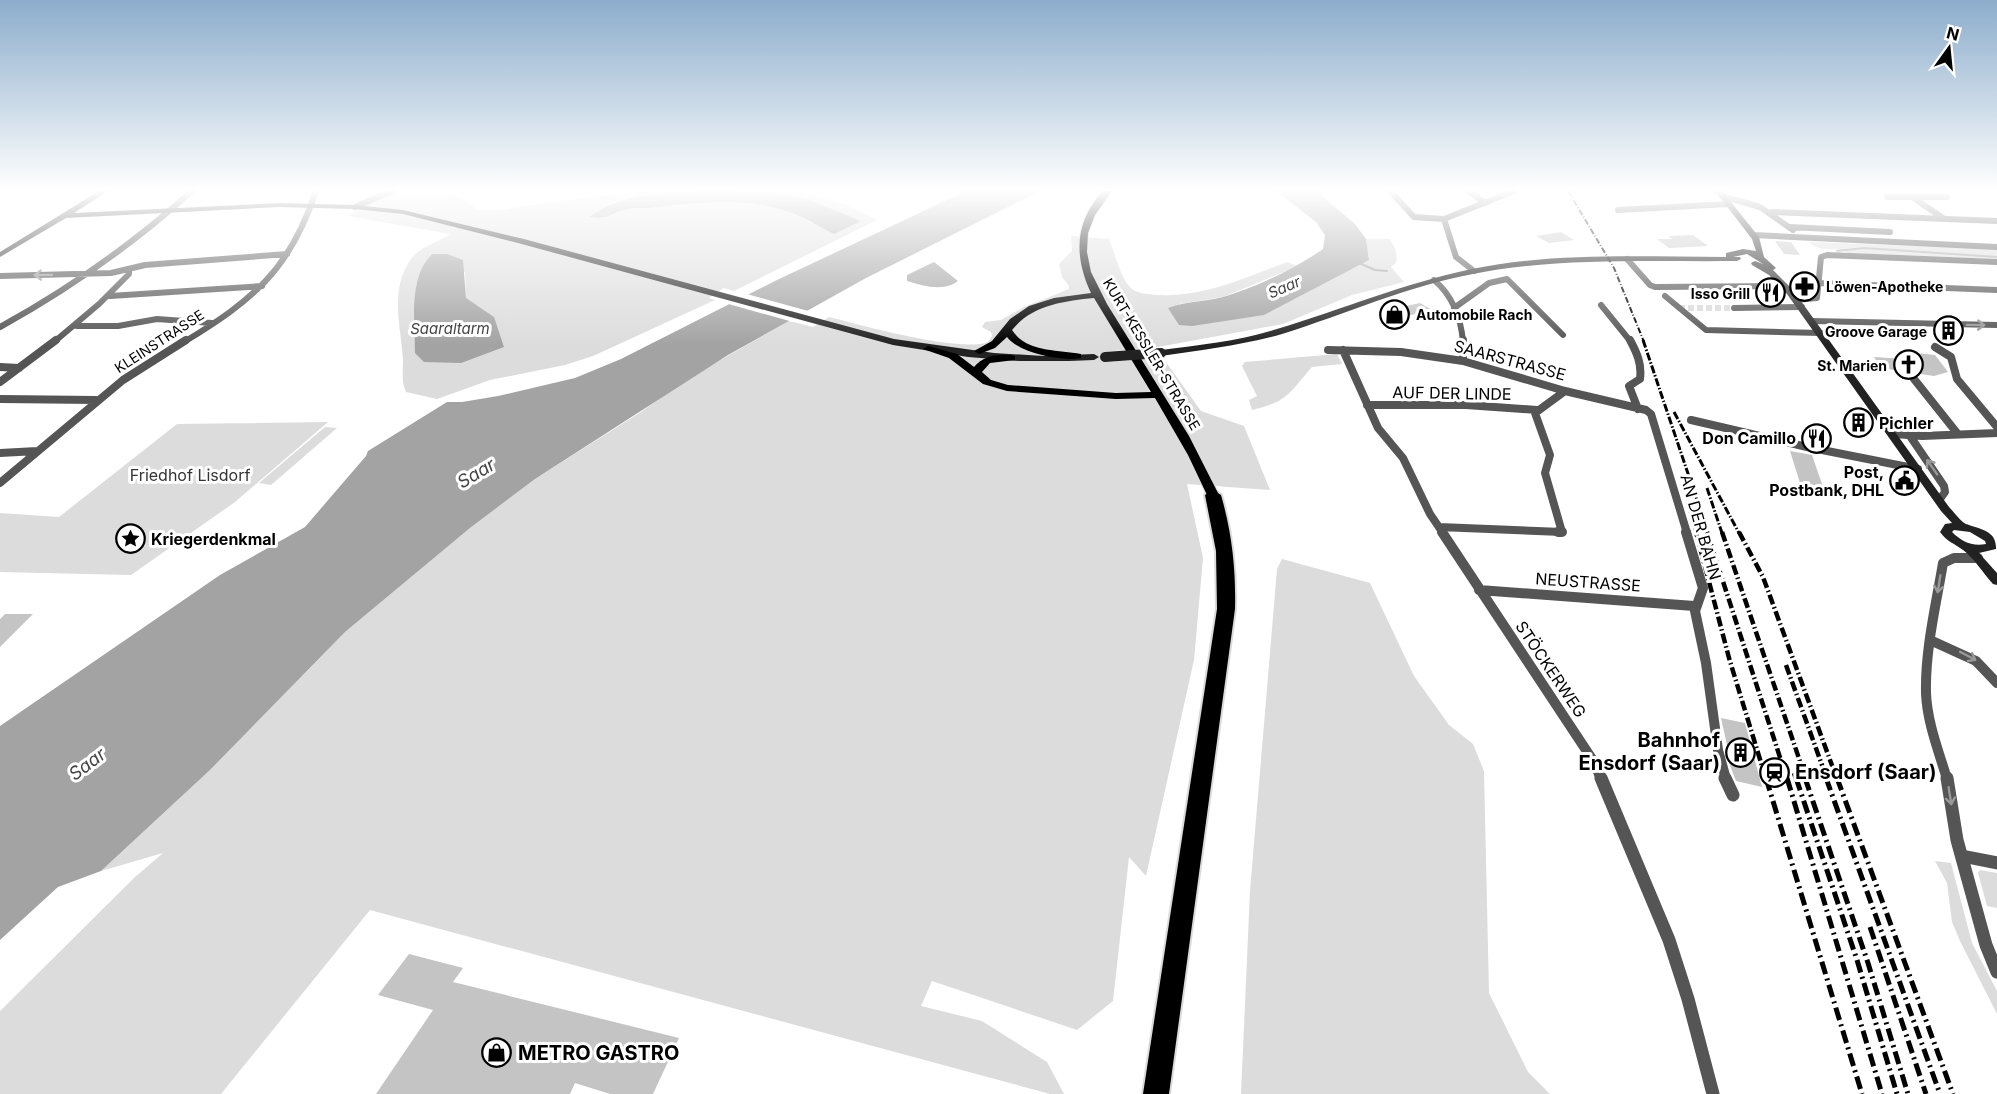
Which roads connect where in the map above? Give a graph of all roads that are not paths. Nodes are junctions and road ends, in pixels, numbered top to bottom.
1 (21, 242) edge
2 (129, 242) edge
3 (293, 242) edge
4 (525, 242) edge
5 (1083, 242) edge
6 (1451, 242) edge
7 (1749, 242) edge
8 (1757, 242) edge
9 (1890, 242) edge
10 (1997, 247) edge
11 (1746, 252) junction
12 (287, 254) junction
13 (0, 255) edge
14 (1735, 257) junction
15 (1627, 259) junction
16 (1760, 260) junction
17 (1997, 262) edge
18 (129, 271) junction
19 (1474, 271) junction
20 (86, 275) junction
21 (0, 276) edge
22 (1434, 280) junction
23 (1818, 283) junction
24 (262, 286) junction
25 (1997, 290) edge
26 (1099, 295) junction
27 (110, 296) junction
28 (1665, 296) dead end
29 (1793, 296) junction
30 (1601, 305) dead end
31 (1454, 308) junction
32 (1734, 308) tunnel mouth
33 (1812, 321) junction
34 (212, 323) junction
35 (77, 326) junction
36 (1997, 326) edge
37 (0, 327) edge
38 (850, 330) junction
39 (1008, 331) junction
40 (1821, 333) junction
41 (1563, 335) dead end
42 (1935, 347) dead end
43 (928, 349) junction
44 (1328, 350) dead end
45 (1343, 350) junction
46 (980, 351) junction
47 (1077, 356) junction
48 (1094, 357) junction
49 (1011, 358) junction
50 (1463, 361) junction
51 (0, 367) edge
52 (19, 368) junction
53 (979, 377) junction
54 (1914, 379) dead end
55 (0, 382) edge
56 (1565, 391) junction
57 (1158, 394) junction
58 (0, 399) edge
59 (96, 400) junction
60 (1367, 405) junction
61 (1642, 409) junction
62 (1537, 410) junction
63 (1691, 420) dead end
64 (1997, 427) edge
65 (1957, 433) junction
66 (1997, 433) edge
67 (1894, 434) junction
68 (1910, 436) junction
69 (37, 451) junction
70 (0, 453) edge
71 (1918, 469) junction
72 (0, 483) edge
73 (1213, 495) joint
74 (1940, 499) junction
75 (1961, 526) junction
76 (1440, 527) junction
77 (1987, 546) edge
78 (1996, 575) edge
79 (1479, 590) junction
80 (1694, 606) junction
81 (1930, 639) junction
82 (1997, 683) edge
83 (1732, 795) dead end
84 (1962, 856) junction
85 (1997, 863) edge
86 (1997, 972) edge
87 (1156, 1094) edge
88 (1713, 1094) edge

1 - 13 main road
2 - 20 street
3 - 12 street, KLEINSTRASSE
4 - 38 main road
5 - 26 main road, KURT-KESSLER-STRASSE
6 - 19 street
7 - 11 main road
8 - 16 main road
9 - 10 street
11 - 14 main road
11 - 16 main road
12 - 18 street
12 - 24 street, KLEINSTRASSE
14 - 15 main road
14 - 16 main road
15 - 19 main road
15 - 29 street
16 - 29 main road
17 - 23 street
18 - 20 street
18 - 27 street
19 - 22 main road
20 -> 21 street
20 - 37 street
22 - 31 street
22 - 48 main road, bridge
23 - 25 street
23 - 29 street
24 - 27 street
24 - 34 street, KLEINSTRASSE
26 - 39 main road
26 - 57 main road, KURT-KESSLER-STRASSE
27 - 35 street
28 - 40 street
29 - 32 street
29 - 33 main road
30 - 61 street, AN DER BAHN
31 - 41 street
31 - 50 street
33 -> 36 street
33 - 40 main road
34 - 35 street
34 - 59 street, KLEINSTRASSE
35 - 52 street
38 - 43 main road
38 - 46 main road
39 - 46 main road
39 - 47 main road
40 - 67 main road
42 - 64 street
43 - 49 main road
43 - 53 main road
44 - 45 street, SAARSTRASSE
45 - 50 street, SAARSTRASSE
45 - 60 street, STÖCKERWEG
46 - 47 main road
47 - 48 main road
48 - 49 main road
49 - 53 main road
50 - 56 street, SAARSTRASSE
51 - 52 street
52 - 55 street
53 - 57 main road
54 - 65 street
56 - 61 street, SAARSTRASSE
56 - 62 street
57 - 73 main road, KURT-KESSLER-STRASSE
58 - 59 street
59 - 69 street, KLEINSTRASSE
60 - 62 street, AUF DER LINDE
60 - 76 street, STÖCKERWEG
61 - 80 street, AN DER BAHN
62 - 76 street
63 - 71 street
65 - 66 street
65 - 68 street
67 - 68 street
67 - 71 main road
74 -> 68 street
69 - 70 street
69 - 72 street, KLEINSTRASSE
71 - 74 main road
73 - 87 highway
74 - 75 main road
75 - 77 main road
75 - 77 main road
76 - 79 street, STÖCKERWEG
77 - 78 main road
77 -> 81 street
79 - 80 street, NEUSTRASSE
79 - 88 street, STÖCKERWEG
80 - 83 street, AN DER BAHN
81 -> 82 street
81 -> 84 street
84 - 85 street
84 - 86 street

